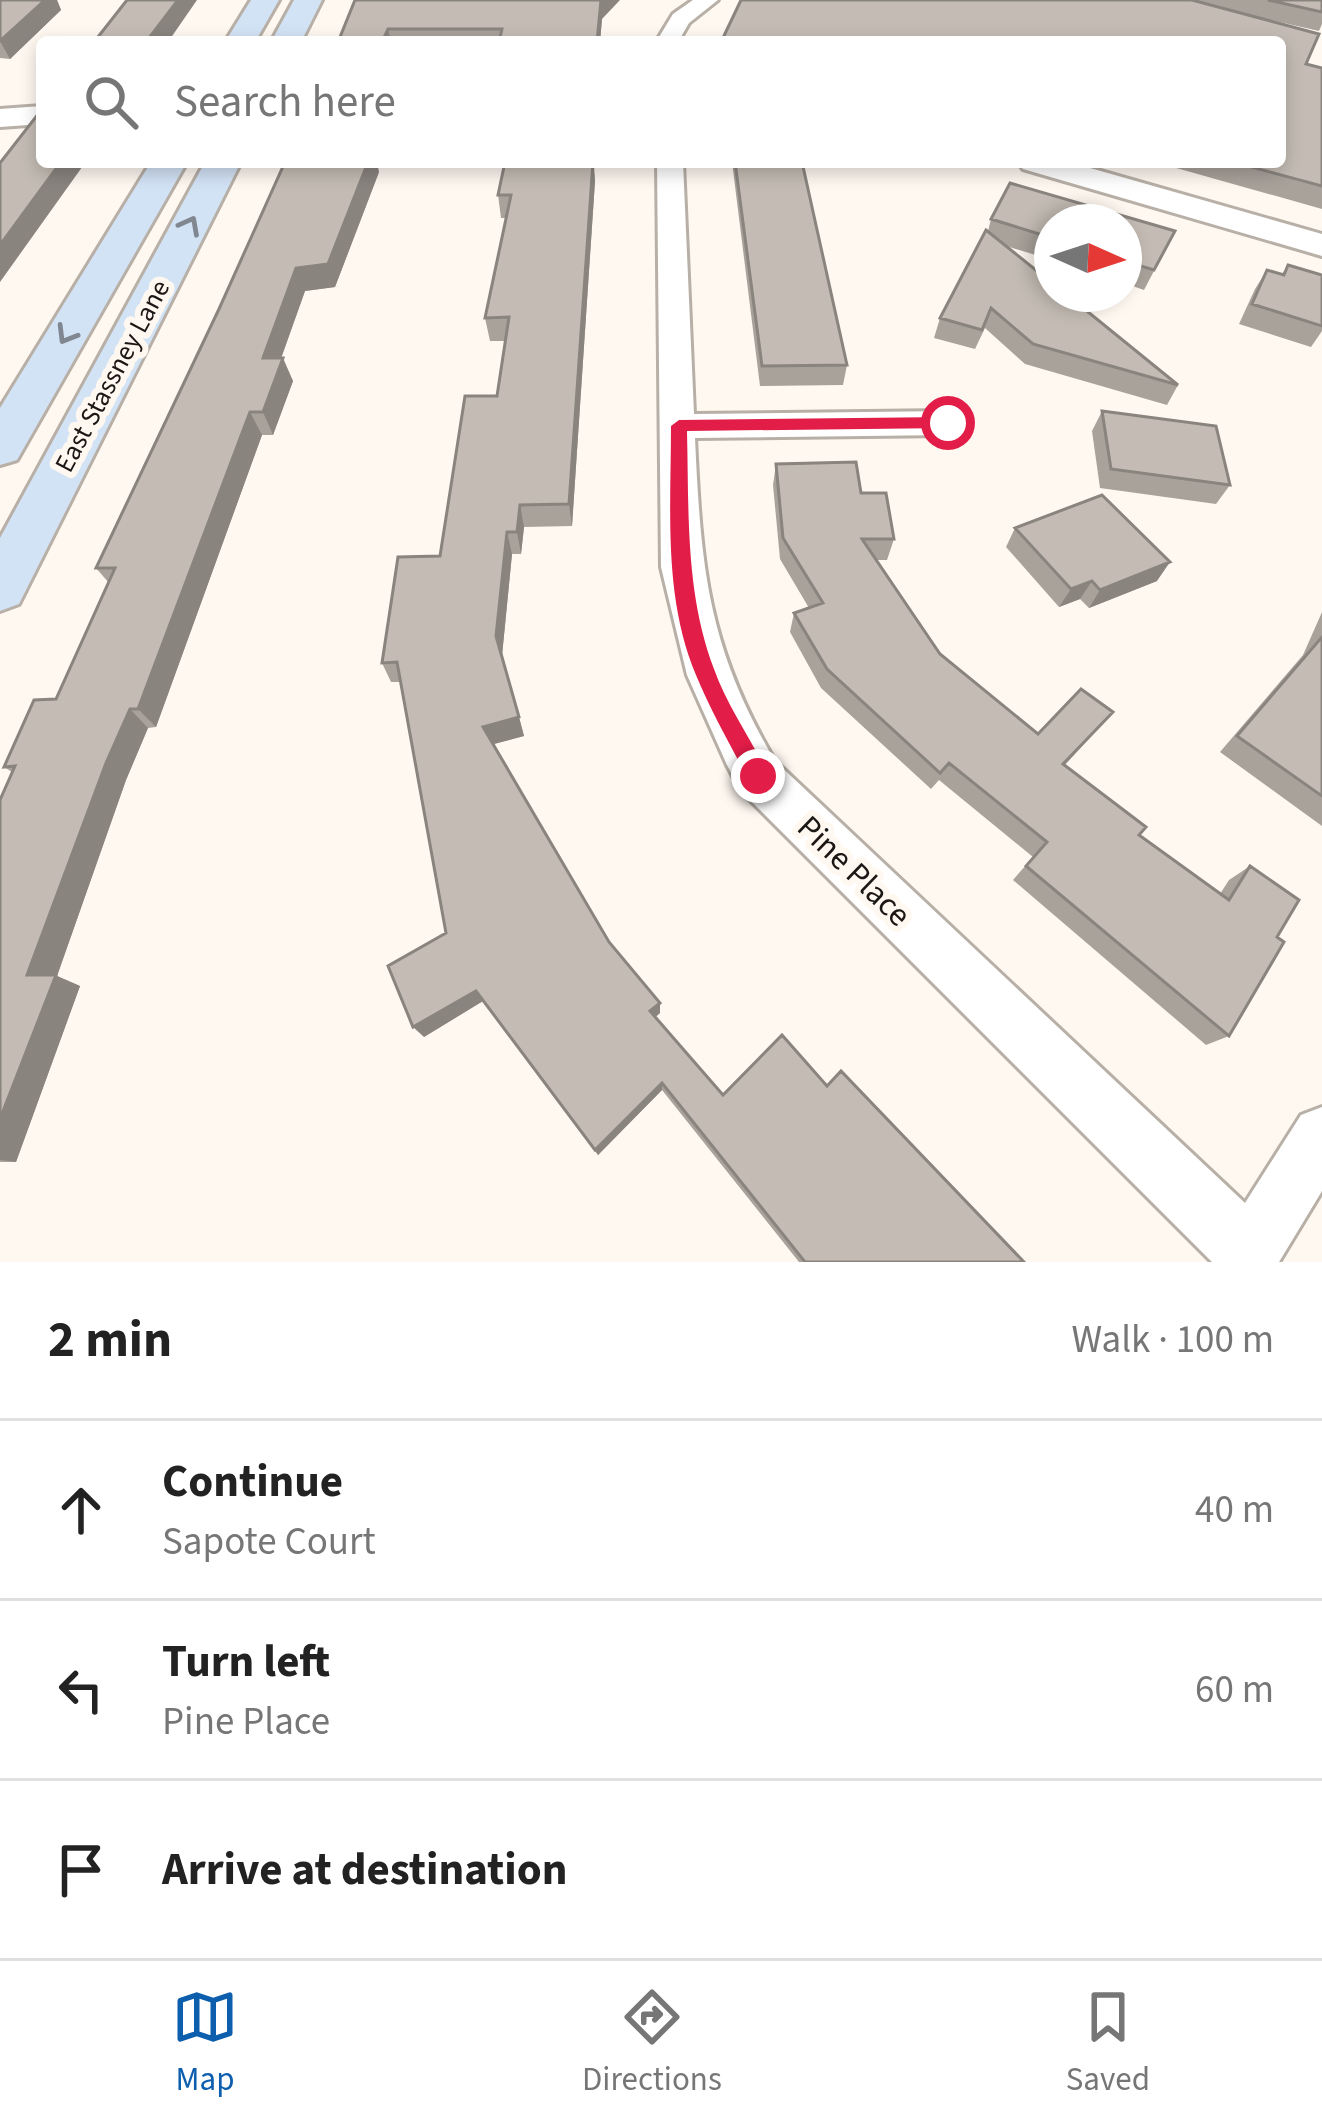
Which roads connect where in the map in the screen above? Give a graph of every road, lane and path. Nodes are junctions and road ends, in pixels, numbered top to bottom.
1 (265, 0) edge
2 (308, 0) edge
3 (707, 0) edge
4 (244, 36) edge
5 (289, 36) edge
6 (671, 36) edge
7 (36, 115) edge
8 (0, 118) edge
9 (165, 168) edge
10 (221, 168) edge
11 (670, 168) edge
12 (1055, 168) edge
13 (1322, 244) edge
14 (948, 423) dead end
15 (679, 426) junction
16 (0, 448) edge
17 (0, 589) edge
18 (1322, 1136) edge
19 (1247, 1256) edge

1 - 4 main road
2 - 5 main road
3 - 6 street
7 - 8 street
9 -> 16 main road, East Stassney Lane
17 -> 10 main road, East Stassney Lane
11 - 15 street, Pine Place
12 - 13 street
14 - 15 street
15 - 19 street, Pine Place
18 - 19 street

